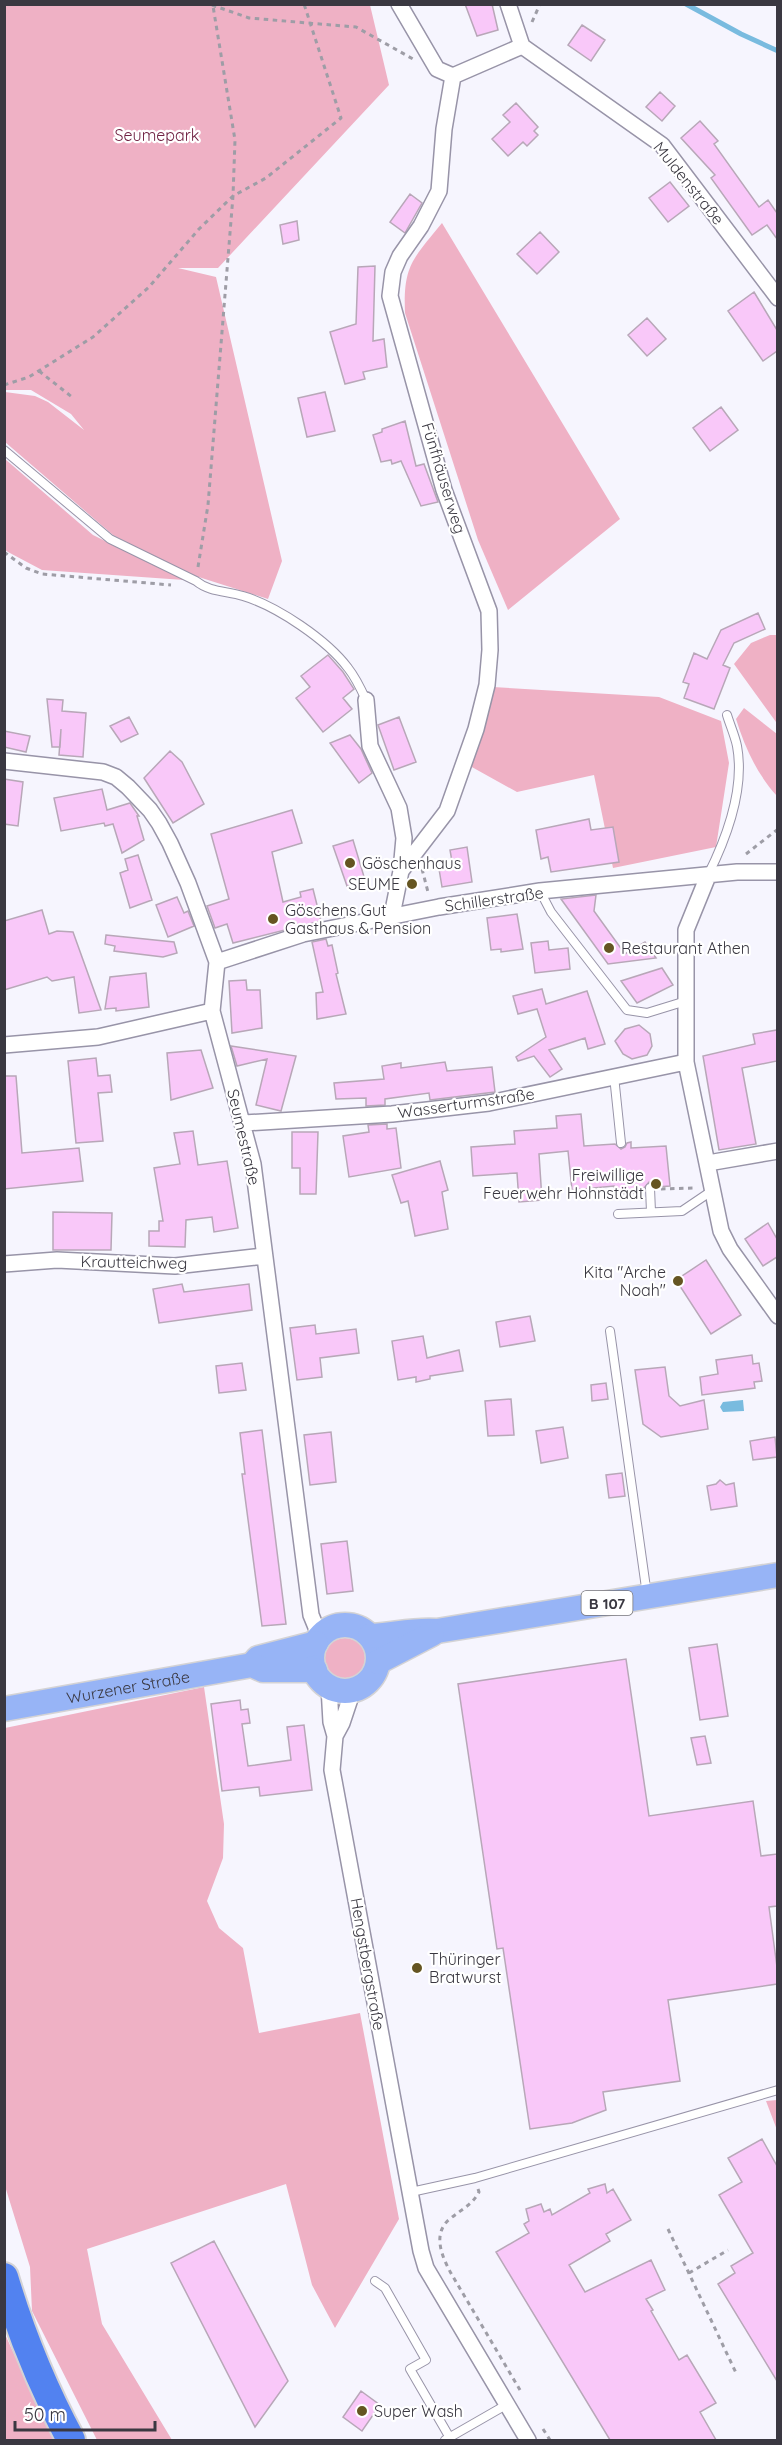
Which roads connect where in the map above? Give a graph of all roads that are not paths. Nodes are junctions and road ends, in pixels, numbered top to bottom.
1 (399, 4) edge
2 (508, 4) edge
3 (522, 46) junction
4 (453, 76) junction
5 (777, 298) edge
6 (4, 450) edge
7 (366, 700) joint
8 (727, 715) dead end
9 (4, 761) edge
10 (401, 871) junction
11 (777, 872) edge
12 (708, 876) junction
13 (540, 891) junction
14 (392, 915) junction
15 (216, 962) junction
16 (686, 1001) junction
17 (212, 1011) junction
18 (4, 1044) edge
19 (686, 1062) junction
20 (614, 1076) junction
21 (244, 1123) junction
22 (621, 1143) dead end
23 (777, 1150) edge
24 (708, 1163) junction
25 (650, 1189) road end
26 (713, 1189) junction
27 (651, 1212) junction
28 (618, 1214) dead end
29 (264, 1256) junction
30 (4, 1264) edge
31 (777, 1316) edge
32 (610, 1331) dead end
33 (777, 1575) edge
34 (647, 1596) junction
35 (437, 1631) junction
36 (370, 1636) junction
37 (318, 1640) junction
38 (378, 1662) junction
39 (252, 1665) junction
40 (322, 1678) junction
41 (353, 1690) junction
42 (4, 1709) edge
43 (335, 1736) junction
44 (777, 2090) edge
45 (411, 2192) junction
46 (4, 2277) edge
47 (375, 2281) dead end
48 (506, 2405) junction
49 (447, 2439) edge
50 (71, 2440) edge
51 (528, 2440) edge

1 - 4 street
2 - 3 street
3 - 4 street
3 - 5 street, Muldenstraße
4 - 10 street, Fünfhäuserweg
6 - 7 lane
7 - 10 street, Fünfhäuserweg
8 - 12 lane
9 - 15 street, Seumestraße
10 - 14 street, Fünfhäuserweg
11 - 12 street, Schillerstraße
12 - 13 street, Schillerstraße
12 - 16 street
13 - 14 street, Schillerstraße
13 - 16 lane
14 - 15 street, Schillerstraße
15 - 17 street, Seumestraße
16 - 19 street
17 - 18 street
17 - 21 street, Seumestraße
19 - 20 street, Wasserturmstraße
19 - 24 street
20 - 21 street, Wasserturmstraße
20 - 22 lane
21 - 29 street, Seumestraße
23 - 24 street
24 - 26 street
25 - 27 lane
26 - 27 lane
26 - 31 street
27 - 28 lane
29 - 30 street, Krautteichweg
29 - 37 street, Seumestraße
32 - 34 lane
33 - 34 main road, Wurzener Straße / B 107
34 - 35 main road, Wurzener Straße / B 107
35 - 36 main road, Wurzener Straße / B 107
35 - 38 main road, Wurzener Straße / B 107
36 - 37 main road, Wurzener Straße / B 107
36 - 38 main road
37 - 39 main road, Wurzener Straße / B 107
37 - 40 main road
38 - 41 main road, Wurzener Straße / B 107
39 - 40 main road, Wurzener Straße / B 107
39 - 42 main road, Wurzener Straße / B 107
40 - 41 main road, Wurzener Straße / B 107
40 - 43 street, Hengstbergstraße
41 - 43 street, Hengstbergstraße
43 - 45 street, Hengstbergstraße
44 - 45 lane
45 - 48 street, Hengstbergstraße
46 - 50 highway
47 - 49 lane
48 - 49 lane
48 - 51 street, Hengstbergstraße

